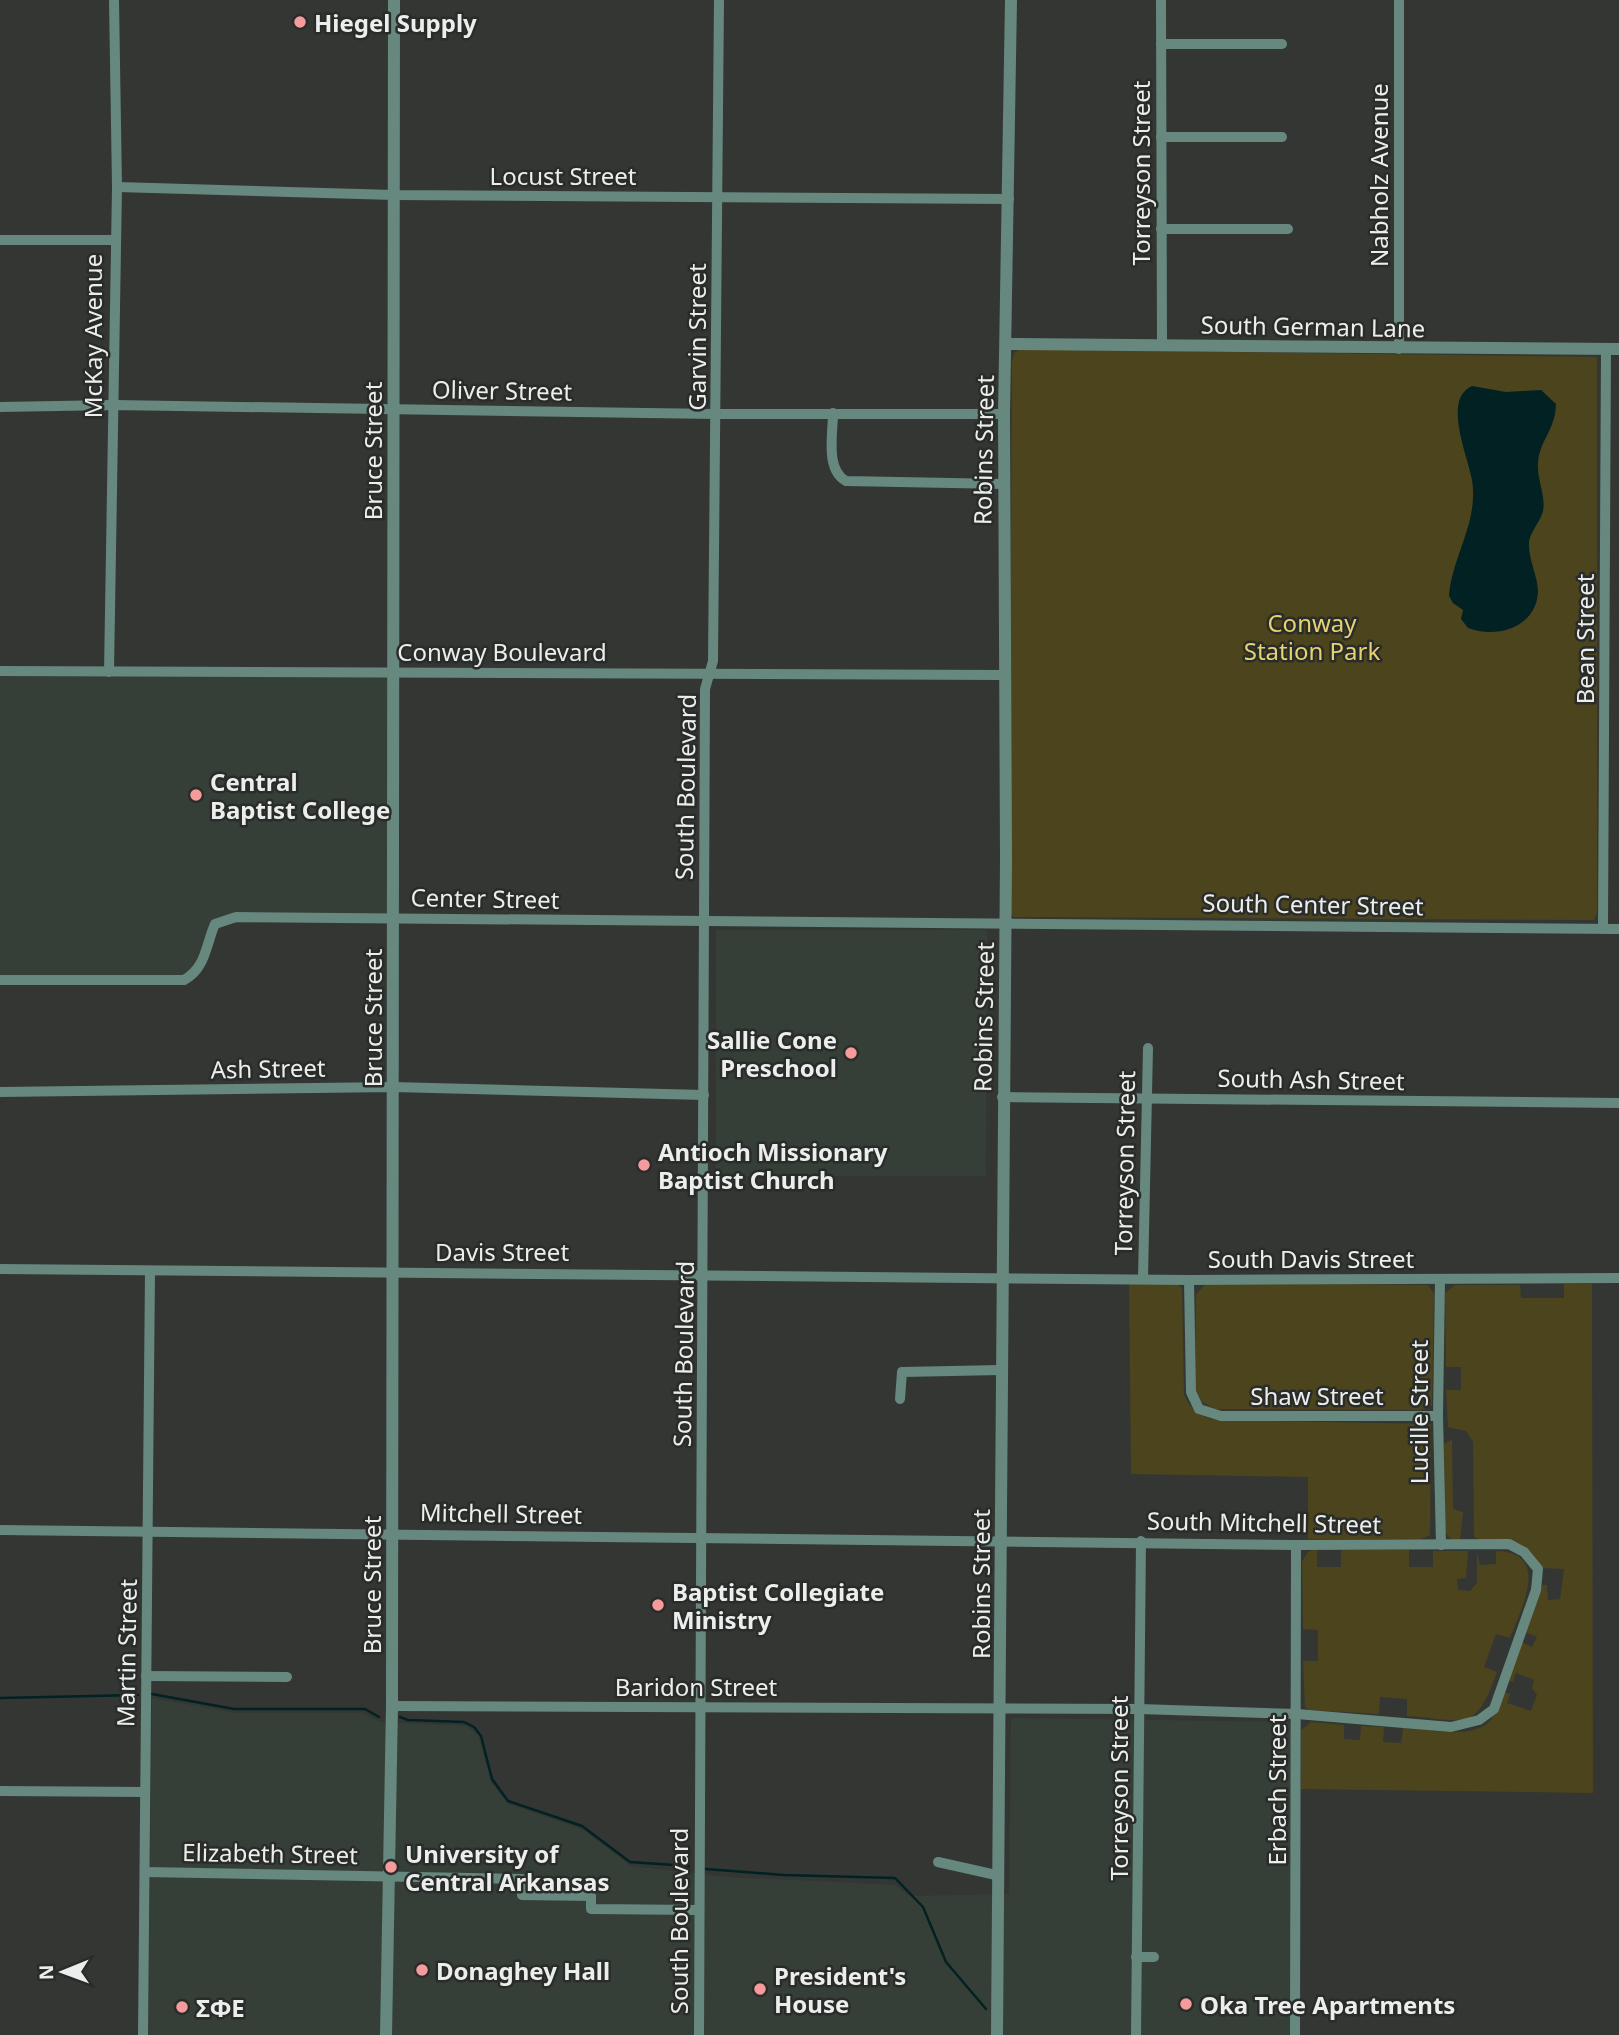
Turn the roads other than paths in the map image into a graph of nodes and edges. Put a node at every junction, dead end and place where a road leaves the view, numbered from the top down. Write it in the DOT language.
graph roads {
  1 [pos="114,0"];
  2 [pos="394,0"];
  3 [pos="719,0"];
  4 [pos="1011,0"];
  5 [pos="1161,0"];
  6 [pos="1399,0"];
  7 [pos="1161,44"];
  8 [pos="1282,44"];
  9 [pos="1161,137"];
  10 [pos="1282,138"];
  11 [pos="117,187"];
  12 [pos="394,195"];
  13 [pos="718,197"];
  14 [pos="1009,199"];
  15 [pos="1161,229"];
  16 [pos="1288,229"];
  17 [pos="0,240"];
  18 [pos="114,240"];
  19 [pos="1006,344"];
  20 [pos="1162,345"];
  21 [pos="1399,349"];
  22 [pos="1613,349"];
  23 [pos="113,405"];
  24 [pos="0,407"];
  25 [pos="393,410"];
  26 [pos="833,413"];
  27 [pos="716,414"];
  28 [pos="1004,414"];
  29 [pos="1004,484"];
  30 [pos="0,671"];
  31 [pos="393,671"];
  32 [pos="109,672"];
  33 [pos="710,673"];
  34 [pos="1003,675"];
  35 [pos="393,918"];
  36 [pos="705,922"];
  37 [pos="1006,922"];
  38 [pos="1603,929"];
  39 [pos="1619,929"];
  40 [pos="0,980"];
  41 [pos="1148,1048"];
  42 [pos="393,1087"];
  43 [pos="0,1092"];
  44 [pos="704,1095"];
  45 [pos="1002,1097"];
  46 [pos="1147,1097"];
  47 [pos="1619,1103"];
  48 [pos="0,1269"];
  49 [pos="150,1271"];
  50 [pos="392,1271"];
  51 [pos="705,1273"];
  52 [pos="1003,1276"];
  53 [pos="1143,1278"];
  54 [pos="1619,1278"];
  55 [pos="1189,1279"];
  56 [pos="1440,1279"];
  57 [pos="1001,1370"];
  58 [pos="900,1399"];
  59 [pos="1438,1416"];
  60 [pos="0,1530"];
  61 [pos="149,1531"];
  62 [pos="392,1532"];
  63 [pos="702,1536"];
  64 [pos="1141,1541"];
  65 [pos="1001,1542"];
  66 [pos="1296,1545"];
  67 [pos="1441,1545"];
  68 [pos="146,1676"];
  69 [pos="287,1678"];
  70 [pos="392,1706"];
  71 [pos="700,1706"];
  72 [pos="1000,1708"];
  73 [pos="1139,1709"];
  74 [pos="1297,1714"];
  75 [pos="1451,1727"];
  76 [pos="0,1791"];
  77 [pos="145,1791"];
  78 [pos="938,1863"];
  79 [pos="145,1872"];
  80 [pos="996,1875"];
  81 [pos="388,1877"];
  82 [pos="699,1910"];
  83 [pos="1136,1957"];
  84 [pos="1154,1957"];
  85 [pos="143,2035"];
  86 [pos="386,2035"];
  87 [pos="699,2035"];
  88 [pos="998,2035"];
  89 [pos="1136,2035"];
  90 [pos="1295,2035"];
  1 -- 11 [label="street, McKay Avenue"];
  2 -- 12 [label="street, Bruce Street"];
  3 -- 13 [label="street, Garvin Street"];
  4 -- 14 [label="street, Robins Street"];
  5 -- 7 [label="street, Torreyson Street"];
  6 -- 21 [label="street, Nabholz Avenue"];
  7 -- 8 [label="street"];
  7 -- 9 [label="street, Torreyson Street"];
  9 -- 10 [label="street"];
  9 -- 15 [label="street, Torreyson Street"];
  11 -- 12 [label="street, Locust Street"];
  11 -- 18 [label="street, McKay Avenue"];
  12 -- 13 [label="street, Locust Street"];
  12 -- 25 [label="street, Bruce Street"];
  13 -- 14 [label="street, Locust Street"];
  13 -- 27 [label="street, Garvin Street"];
  14 -- 19 [label="street, Robins Street"];
  15 -- 16 [label="street"];
  15 -- 20 [label="street, Torreyson Street"];
  17 -- 18 [label="street"];
  18 -- 23 [label="street, McKay Avenue"];
  19 -- 20 [label="street, South German Lane"];
  19 -- 28 [label="street, Robins Street"];
  20 -- 21 [label="street, South German Lane"];
  21 -- 22 [label="street, South German Lane"];
  22 -- 38 [label="street, Bean Street"];
  23 -- 24 [label="street, Oliver Street"];
  23 -- 25 [label="street, Oliver Street"];
  23 -- 32 [label="street, McKay Avenue"];
  25 -- 27 [label="street, Oliver Street"];
  25 -- 31 [label="street, Bruce Street"];
  26 -- 27 [label="street, Oliver Street"];
  26 -- 28 [label="street, Oliver Street"];
  26 -- 29 [label="street"];
  27 -- 33 [label="street, Garvin Street"];
  28 -- 29 [label="street, Robins Street"];
  29 -- 34 [label="street, Robins Street"];
  30 -- 32 [label="street, Conway Boulevard"];
  31 -- 32 [label="street, Conway Boulevard"];
  31 -- 33 [label="street, Conway Boulevard"];
  31 -- 35 [label="street, Bruce Street"];
  33 -- 34 [label="street, Conway Boulevard"];
  33 -- 36 [label="street, South Boulevard"];
  34 -- 37 [label="street, Robins Street"];
  35 -- 36 [label="street, Center Street"];
  35 -- 40 [label="street, Center Street"];
  35 -- 42 [label="street, Bruce Street"];
  36 -- 37 [label="street, Center Street"];
  36 -- 44 [label="street, South Boulevard"];
  37 -- 38 [label="street, South Center Street"];
  37 -- 45 [label="street, Robins Street"];
  38 -- 39 [label="street, South Center Street"];
  41 -- 46 [label="street, Torreyson Street"];
  42 -- 43 [label="street, Ash Street"];
  42 -- 44 [label="street, Ash Street"];
  42 -- 50 [label="street, Bruce Street"];
  44 -- 51 [label="street, South Boulevard"];
  45 -- 46 [label="street, South Ash Street"];
  45 -- 52 [label="street, Robins Street"];
  46 -- 47 [label="street, South Ash Street"];
  46 -- 53 [label="street, Torreyson Street"];
  48 -- 49 [label="street, Davis Street"];
  49 -- 50 [label="street, Davis Street"];
  49 -- 61 [label="street, Martin Street"];
  50 -- 51 [label="street, Davis Street"];
  50 -- 62 [label="street, Bruce Street"];
  51 -- 52 [label="street, Davis Street"];
  51 -- 63 [label="street, South Boulevard"];
  52 -- 53 [label="street, South Davis Street"];
  52 -- 57 [label="street, Robins Street"];
  53 -- 55 [label="street, South Davis Street"];
  54 -- 56 [label="street, South Davis Street"];
  55 -- 56 [label="street, South Davis Street"];
  55 -- 59 [label="street, Shaw Street"];
  56 -- 59 [label="street, Lucille Street"];
  57 -- 58 [label="street"];
  57 -- 65 [label="street, Robins Street"];
  59 -- 67 [label="street, Lucille Street"];
  60 -- 61 [label="street, Mitchell Street"];
  61 -- 62 [label="street, Mitchell Street"];
  61 -- 68 [label="street, Martin Street"];
  62 -- 63 [label="street, Mitchell Street"];
  62 -- 70 [label="street, Bruce Street"];
  63 -- 65 [label="street, Mitchell Street"];
  63 -- 71 [label="street, South Boulevard"];
  64 -- 65 [label="street, South Mitchell Street"];
  64 -- 66 [label="street, South Mitchell Street"];
  64 -- 73 [label="street, Torreyson Street"];
  65 -- 72 [label="street, Robins Street"];
  66 -- 67 [label="street, South Mitchell Street"];
  66 -- 74 [label="street, Erbach Street"];
  67 -- 75 [label="street, South Mitchell Street"];
  68 -- 69 [label="street"];
  68 -- 77 [label="street, Martin Street"];
  70 -- 71 [label="street, Baridon Street"];
  70 -- 81 [label="street, Bruce Street"];
  71 -- 72 [label="street, Baridon Street"];
  71 -- 82 [label="street, South Boulevard"];
  72 -- 73 [label="street, Baridon Street"];
  72 -- 80 [label="street, Robins Street"];
  73 -- 74 [label="street, Baridon Street"];
  73 -- 83 [label="street, Torreyson Street"];
  74 -- 75 [label="street, Baridon Street"];
  74 -- 90 [label="street, Erbach Street"];
  76 -- 77 [label="street"];
  77 -- 79 [label="street, Martin Street"];
  78 -- 80 [label="street"];
  79 -- 81 [label="street, Elizabeth Street"];
  79 -- 85 [label="street, Martin Street"];
  80 -- 88 [label="street, Robins Street"];
  81 -- 82 [label="street, Elizabeth Street"];
  81 -- 86 [label="street, Bruce Street"];
  82 -- 87 [label="street, South Boulevard"];
  83 -- 84 [label="street"];
  83 -- 89 [label="street, Torreyson Street"];
}
